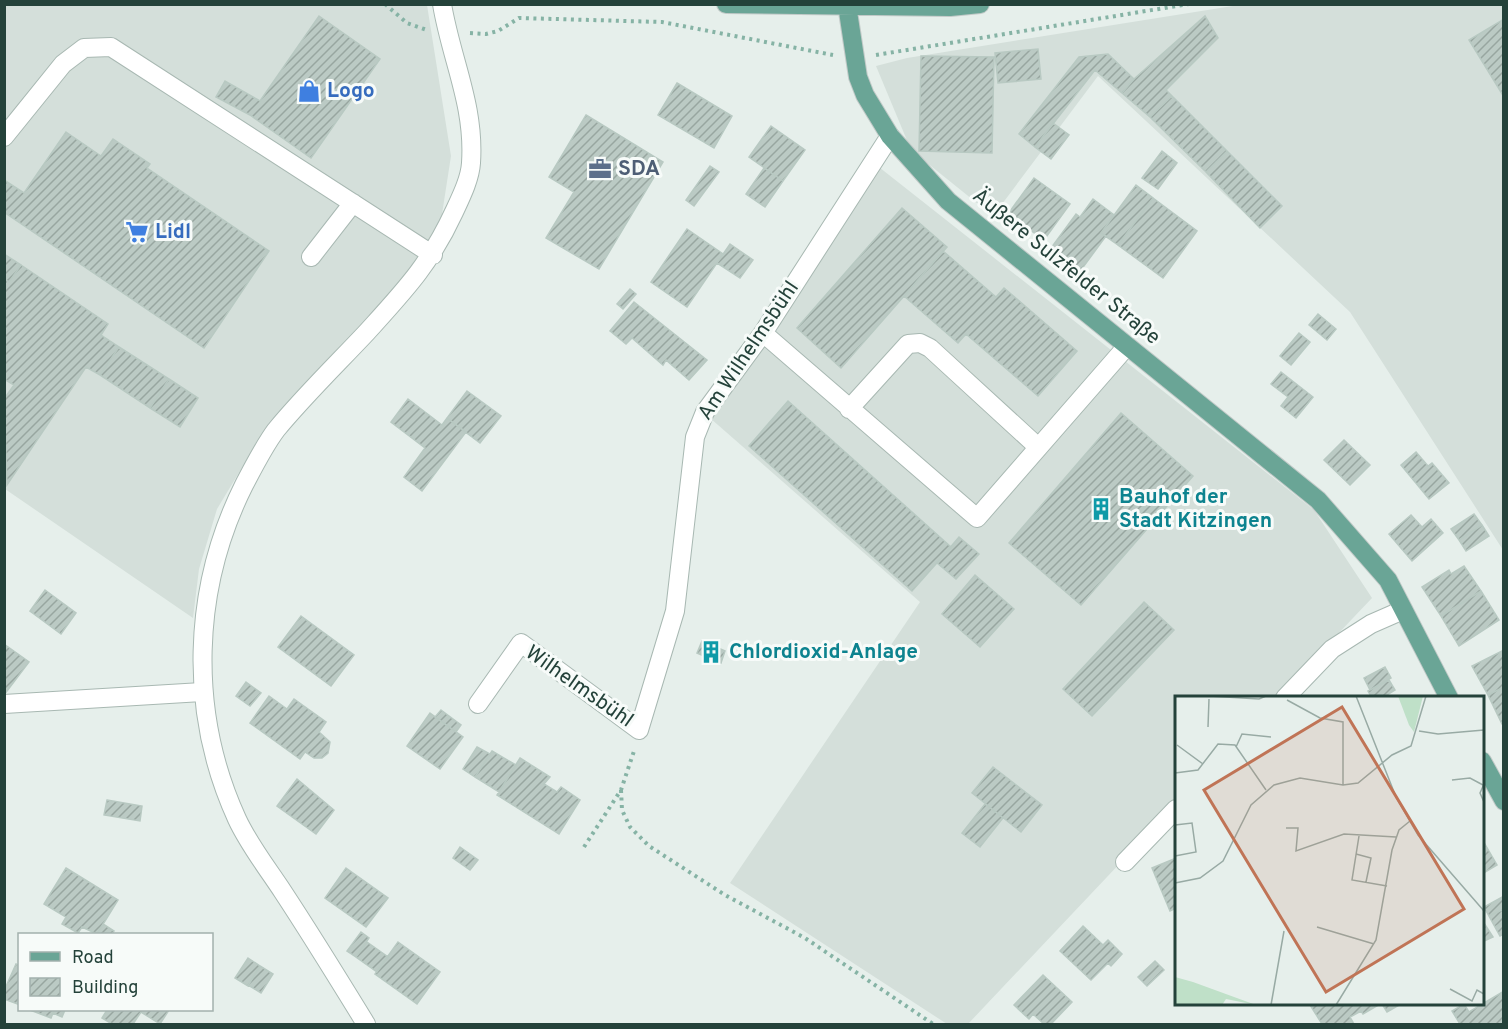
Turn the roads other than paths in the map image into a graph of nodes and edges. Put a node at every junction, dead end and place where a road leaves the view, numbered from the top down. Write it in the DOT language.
graph roads {
  1 [pos="442,4"];
  2 [pos="726,4"];
  3 [pos="980,4"];
  4 [pos="847,5"];
  5 [pos="890,136"];
  6 [pos="4,137"];
  7 [pos="353,203"];
  8 [pos="433,255"];
  9 [pos="311,257"];
  10 [pos="762,333"];
  11 [pos="1127,346"];
  12 [pos="849,410"];
  13 [pos="1038,447"];
  14 [pos="1403,610"];
  15 [pos="202,692"];
  16 [pos="1287,696"];
  17 [pos="1448,696"];
  18 [pos="4,704"];
  19 [pos="478,704"];
  20 [pos="639,730"];
  21 [pos="1484,765"];
  22 [pos="1503,801"];
  23 [pos="1175,809"];
  24 [pos="1125,862"];
  25 [pos="366,1024"];
  1 -- 8 [label="street"];
  2 -- 4 [label="main road"];
  3 -- 4 [label="main road"];
  4 -- 5 [label="main road, Äußere Sulzfelder Straße"];
  5 -- 10 [label="street, Am Wilhelmsbühl"];
  5 -- 11 [label="main road, Äußere Sulzfelder Straße"];
  6 -- 7 [label="street"];
  7 -- 8 [label="street"];
  7 -- 9 [label="street"];
  8 -- 15 [label="street"];
  10 -- 12 [label="street"];
  10 -- 20 [label="street, Am Wilhelmsbühl"];
  11 -- 13 [label="street"];
  11 -- 14 [label="main road, Äußere Sulzfelder Straße"];
  12 -- 13 [label="street"];
  12 -- 13 [label="street"];
  14 -- 16 [label="street"];
  14 -- 17 [label="main road, Äußere Sulzfelder Straße"];
  15 -- 18 [label="street"];
  15 -- 25 [label="street"];
  19 -- 20 [label="street, Wilhelmsbühl"];
  21 -- 22 [label="main road"];
  23 -- 24 [label="street"];
}
